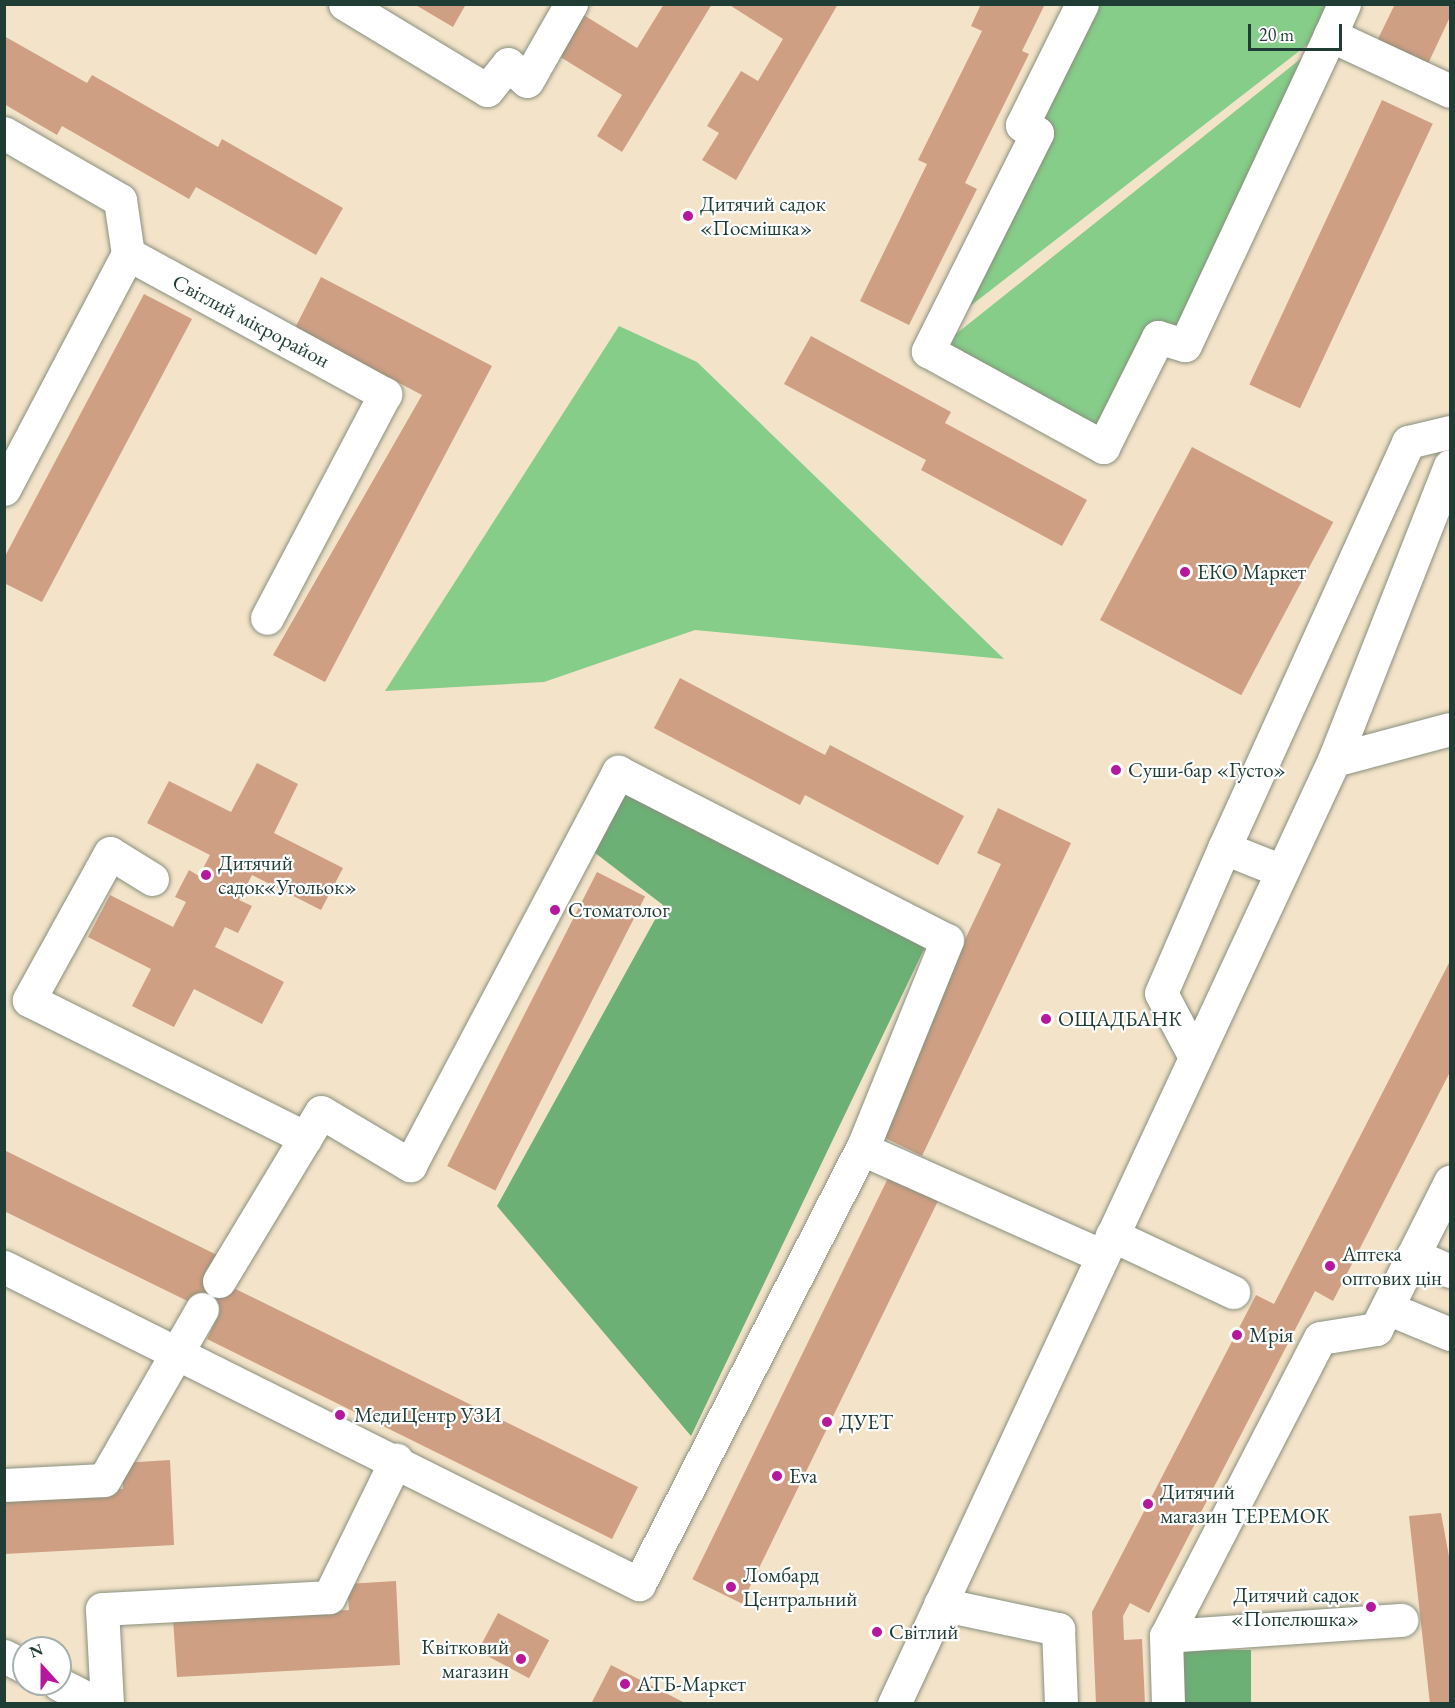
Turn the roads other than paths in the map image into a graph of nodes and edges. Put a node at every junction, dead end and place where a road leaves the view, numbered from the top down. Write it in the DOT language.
graph roads {
  1 [pos="345,4"];
  2 [pos="571,4"];
  3 [pos="1082,4"];
  4 [pos="1344,4"];
  5 [pos="1330,35"];
  6 [pos="1450,91"];
  7 [pos="4,133"];
  8 [pos="128,254"];
  9 [pos="1450,432"];
  10 [pos="1450,466"];
  11 [pos="4,489"];
  12 [pos="267,618"];
  13 [pos="1450,729"];
  14 [pos="1334,760"];
  15 [pos="1224,848"];
  16 [pos="1282,871"];
  17 [pos="152,879"];
  18 [pos="1195,1057"];
  19 [pos="306,1138"];
  20 [pos="862,1149"];
  21 [pos="1450,1182"];
  22 [pos="1107,1245"];
  23 [pos="1413,1256"];
  24 [pos="4,1267"];
  25 [pos="1450,1271"];
  26 [pos="219,1281"];
  27 [pos="1233,1292"];
  28 [pos="1387,1308"];
  29 [pos="202,1309"];
  30 [pos="1450,1334"];
  31 [pos="175,1354"];
  32 [pos="396,1460"];
  33 [pos="4,1485"];
  34 [pos="940,1604"];
  35 [pos="1401,1620"];
  36 [pos="1166,1636"];
  37 [pos="72,1691"];
  38 [pos="98,1704"];
  39 [pos="107,1704"];
  40 [pos="894,1704"];
  41 [pos="1061,1704"];
  42 [pos="1168,1704"];
  1 -- 2 [label="street"];
  3 -- 5 [label="street"];
  4 -- 5 [label="street"];
  5 -- 6 [label="street"];
  7 -- 8 [label="street"];
  8 -- 11 [label="street"];
  8 -- 12 [label="street, Світлий мікрорайон"];
  9 -- 15 [label="street"];
  10 -- 14 [label="street"];
  13 -- 14 [label="street"];
  14 -- 16 [label="street"];
  15 -- 16 [label="street"];
  15 -- 18 [label="street"];
  16 -- 18 [label="street"];
  17 -- 19 [label="street"];
  18 -- 22 [label="street"];
  19 -- 20 [label="street"];
  19 -- 26 [label="street"];
  20 -- 22 [label="street"];
  20 -- 32 [label="street"];
  21 -- 23 [label="street"];
  22 -- 27 [label="street"];
  22 -- 34 [label="street"];
  23 -- 25 [label="street"];
  23 -- 28 [label="street"];
  24 -- 31 [label="street"];
  28 -- 30 [label="street"];
  28 -- 36 [label="street"];
  29 -- 31 [label="street"];
  31 -- 32 [label="street"];
  31 -- 33 [label="street"];
  32 -- 39 [label="street"];
  34 -- 40 [label="street"];
  34 -- 41 [label="street"];
  35 -- 36 [label="street"];
  36 -- 42 [label="street"];
  37 -- 38 [label="street"];
}
